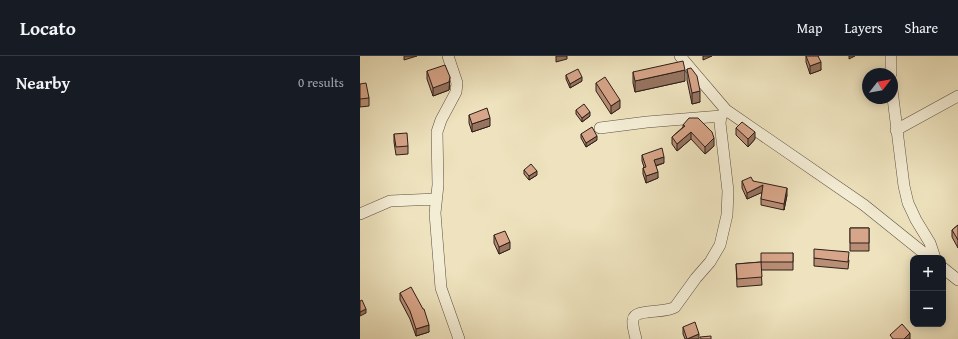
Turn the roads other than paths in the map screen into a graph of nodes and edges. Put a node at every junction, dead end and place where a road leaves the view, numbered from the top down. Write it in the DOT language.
graph roads {
  1 [pos="448,56"];
  2 [pos="680,56"];
  3 [pos="891,56"];
  4 [pos="891,68"];
  5 [pos="958,96"];
  6 [pos="893,104"];
  7 [pos="724,113"];
  8 [pos="600,128"];
  9 [pos="896,130"];
  10 [pos="436,199"];
  11 [pos="360,214"];
  12 [pos="926,255"];
  13 [pos="934,255"];
  14 [pos="946,270"];
  15 [pos="958,280"];
  16 [pos="459,339"];
  17 [pos="636,339"];
  1 -- 10 [label="street"];
  2 -- 7 [label="street"];
  3 -- 4 [label="street"];
  5 -- 9 [label="street"];
  6 -- 9 [label="street"];
  7 -- 8 [label="street"];
  7 -- 12 [label="street"];
  7 -- 17 [label="street"];
  9 -- 13 [label="street"];
  10 -- 11 [label="street"];
  10 -- 16 [label="street"];
  14 -- 15 [label="street"];
}
